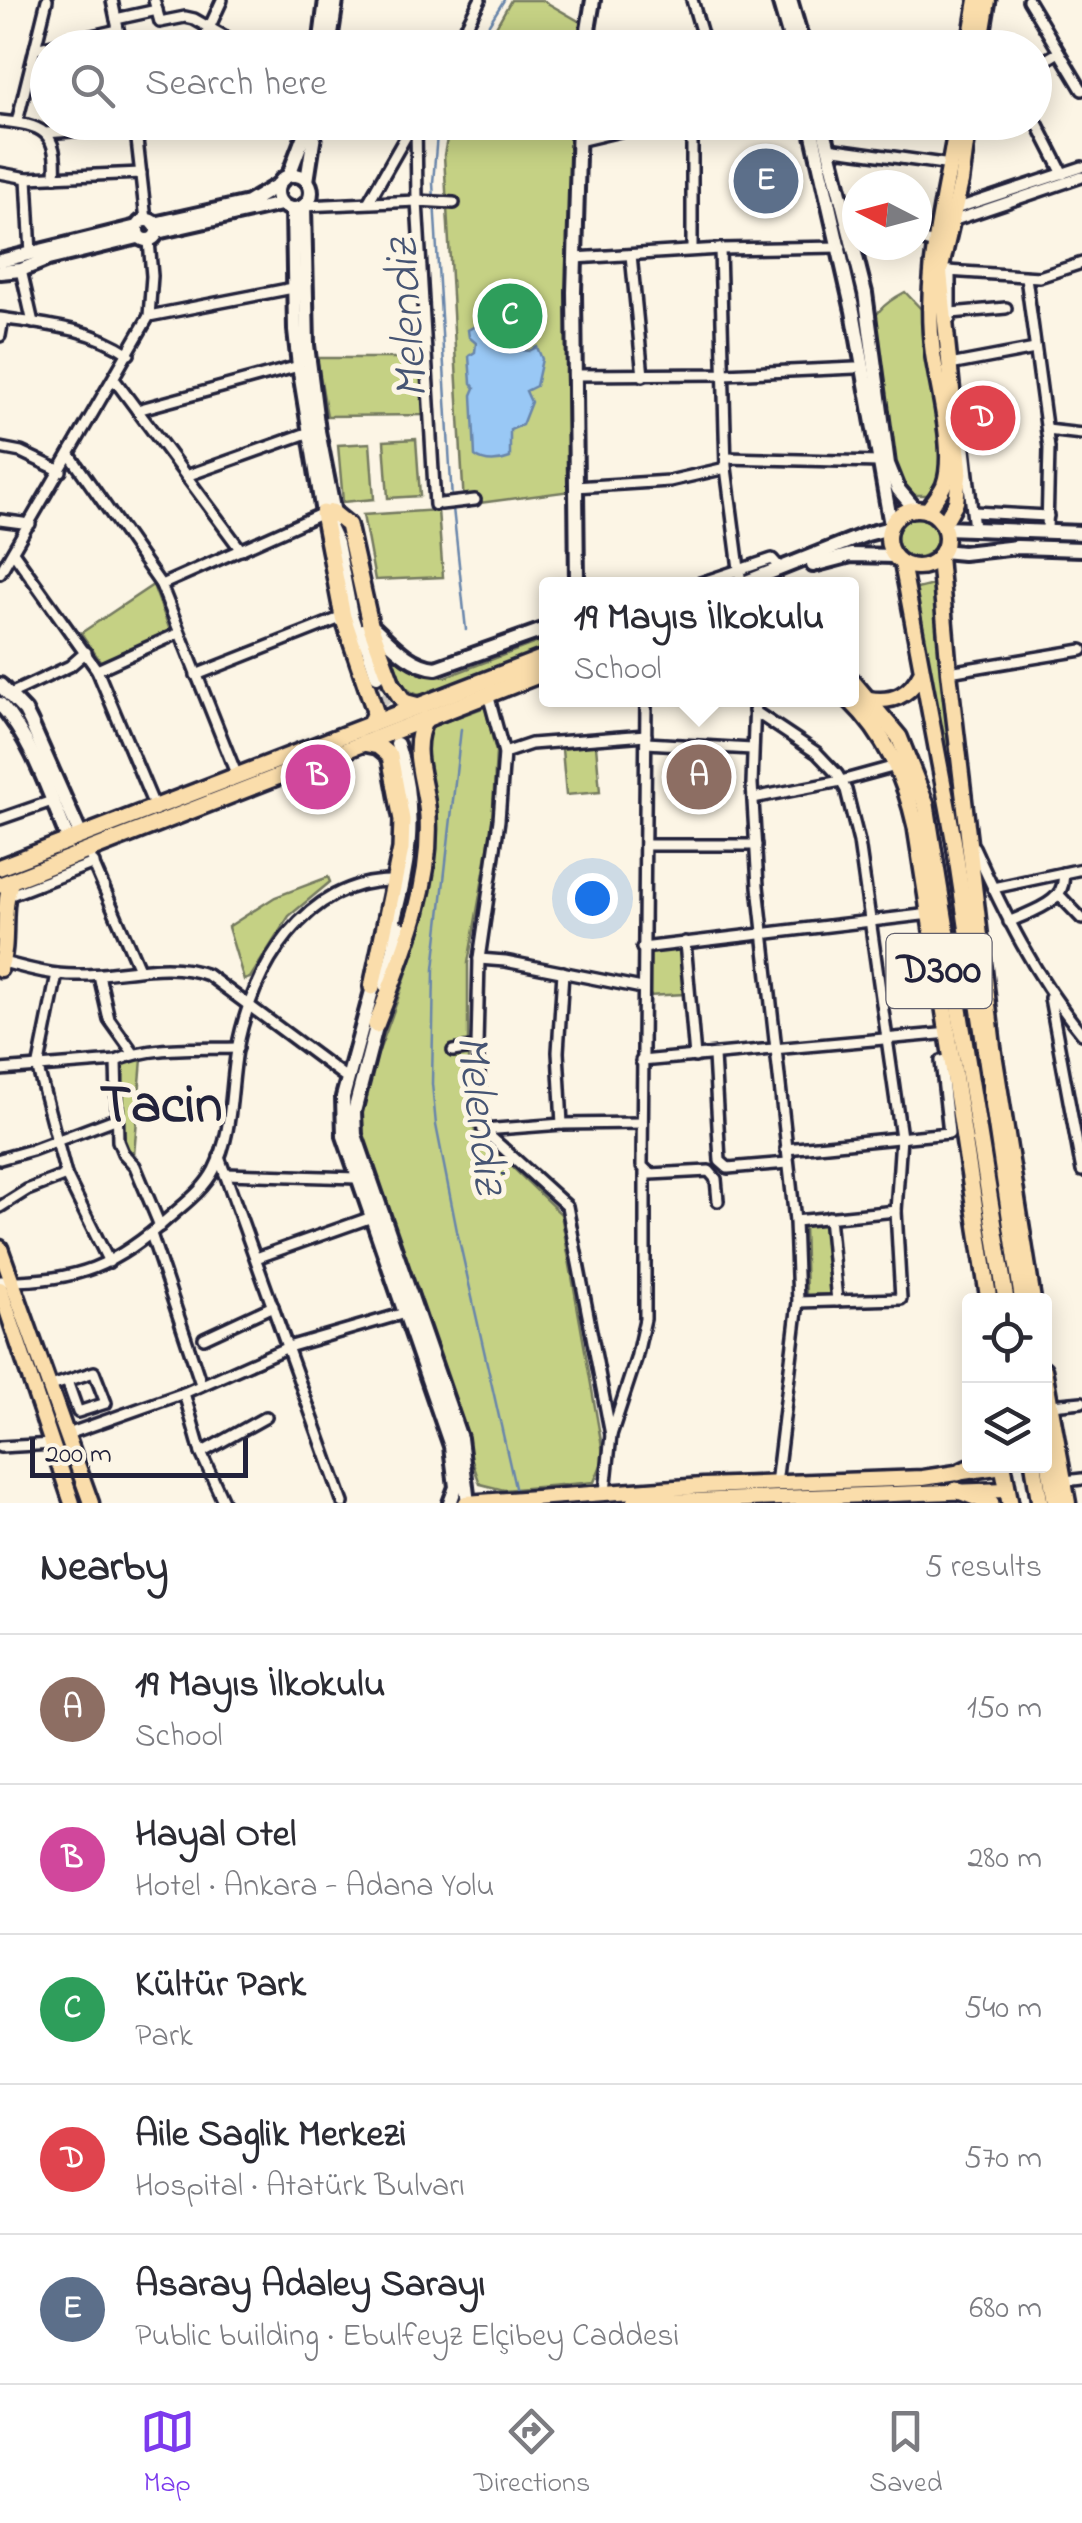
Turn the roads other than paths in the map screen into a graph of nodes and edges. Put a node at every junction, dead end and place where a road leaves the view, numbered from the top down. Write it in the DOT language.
graph roads {
  1 [pos="47,0"];
  2 [pos="112,0"];
  3 [pos="222,0"];
  4 [pos="326,0"];
  5 [pos="336,0"];
  6 [pos="480,0"];
  7 [pos="593,0"];
  8 [pos="692,0"];
  9 [pos="779,0"];
  10 [pos="790,0"];
  11 [pos="976,0"];
  12 [pos="988,0"];
  13 [pos="1028,0"];
  14 [pos="155,5"];
  15 [pos="117,24"];
  16 [pos="208,27"];
  17 [pos="40,30"];
  18 [pos="97,30"];
  19 [pos="118,30"];
  20 [pos="207,30"];
  21 [pos="213,30"];
  22 [pos="322,30"];
  23 [pos="331,30"];
  24 [pos="464,30"];
  25 [pos="588,30"];
  26 [pos="701,30"];
  27 [pos="788,30"];
  28 [pos="799,30"];
  29 [pos="972,30"];
  30 [pos="983,30"];
  31 [pos="1046,30"];
  32 [pos="1052,40"];
  33 [pos="1059,52"];
  34 [pos="1052,56"];
  35 [pos="30,69"];
  36 [pos="1078,75"];
  37 [pos="1082,90"];
  38 [pos="0,121"];
  39 [pos="17,122"];
  40 [pos="30,125"];
  41 [pos="51,140"];
  42 [pos="137,140"];
  43 [pos="302,140"];
  44 [pos="313,140"];
  45 [pos="405,140"];
  46 [pos="415,140"];
  47 [pos="582,140"];
  48 [pos="692,140"];
  49 [pos="814,140"];
  50 [pos="826,140"];
  51 [pos="954,140"];
  52 [pos="967,140"];
  53 [pos="1046,140"];
  54 [pos="578,141"];
  55 [pos="828,148"];
  56 [pos="950,166"];
  57 [pos="1082,167"];
  58 [pos="0,173"];
  59 [pos="141,174"];
  60 [pos="1063,174"];
  61 [pos="289,175"];
  62 [pos="56,177"];
  63 [pos="27,178"];
  64 [pos="1082,178"];
  65 [pos="307,180"];
  66 [pos="278,186"];
  67 [pos="842,193"];
  68 [pos="370,201"];
  69 [pos="417,201"];
  70 [pos="454,203"];
  71 [pos="292,206"];
  72 [pos="946,216"];
  73 [pos="147,230"];
  74 [pos="934,244"];
  75 [pos="839,247"];
  76 [pos="842,247"];
  77 [pos="720,249"];
  78 [pos="692,250"];
  79 [pos="31,254"];
  80 [pos="632,255"];
  81 [pos="574,258"];
  82 [pos="858,260"];
  83 [pos="0,261"];
  84 [pos="1082,263"];
  85 [pos="21,270"];
  86 [pos="0,272"];
  87 [pos="940,272"];
  88 [pos="1026,277"];
  89 [pos="294,288"];
  90 [pos="1006,308"];
  91 [pos="951,313"];
  92 [pos="150,316"];
  93 [pos="2,319"];
  94 [pos="33,322"];
  95 [pos="0,336"];
  96 [pos="1035,349"];
  97 [pos="129,354"];
  98 [pos="954,364"];
  99 [pos="299,366"];
  100 [pos="855,368"];
  101 [pos="724,374"];
  102 [pos="574,376"];
  103 [pos="643,376"];
  104 [pos="114,380"];
  105 [pos="137,410"];
  106 [pos="1047,430"];
  107 [pos="310,432"];
  108 [pos="1082,434"];
  109 [pos="0,448"];
  110 [pos="70,455"];
  111 [pos="879,462"];
  112 [pos="726,463"];
  113 [pos="61,470"];
  114 [pos="186,476"];
  115 [pos="575,487"];
  116 [pos="475,500"];
  117 [pos="921,510"];
  118 [pos="974,512"];
  119 [pos="328,513"];
  120 [pos="1048,516"];
  121 [pos="0,520"];
  122 [pos="30,524"];
  123 [pos="943,526"];
  124 [pos="890,527"];
  125 [pos="974,529"];
  126 [pos="1046,532"];
  127 [pos="1082,533"];
  128 [pos="1082,549"];
  129 [pos="241,550"];
  130 [pos="13,552"];
  131 [pos="941,554"];
  132 [pos="898,560"];
  133 [pos="739,569"];
  134 [pos="780,569"];
  135 [pos="0,573"];
  136 [pos="577,577"];
  137 [pos="717,577"];
  138 [pos="740,577"];
  139 [pos="759,577"];
  140 [pos="782,577"];
  141 [pos="161,585"];
  142 [pos="343,617"];
  143 [pos="370,624"];
  144 [pos="539,632"];
  145 [pos="179,633"];
  146 [pos="1082,650"];
  147 [pos="86,652"];
  148 [pos="539,661"];
  149 [pos="97,670"];
  150 [pos="950,672"];
  151 [pos="921,673"];
  152 [pos="196,675"];
  153 [pos="539,675"];
  154 [pos="377,682"];
  155 [pos="5,689"];
  156 [pos="859,689"];
  157 [pos="488,694"];
  158 [pos="869,699"];
  159 [pos="646,707"];
  160 [pos="755,707"];
  161 [pos="758,707"];
  162 [pos="856,707"];
  163 [pos="2,710"];
  164 [pos="423,712"];
  165 [pos="370,725"];
  166 [pos="646,739"];
  167 [pos="363,743"];
  168 [pos="752,749"];
  169 [pos="504,753"];
  170 [pos="896,766"];
  171 [pos="236,776"];
  172 [pos="841,781"];
  173 [pos="753,798"];
  174 [pos="52,801"];
  175 [pos="155,808"];
  176 [pos="0,819"];
  177 [pos="969,835"];
  178 [pos="645,845"];
  179 [pos="756,845"];
  180 [pos="83,848"];
  181 [pos="0,867"];
  182 [pos="1082,869"];
  183 [pos="1063,873"];
  184 [pos="396,880"];
  185 [pos="993,888"];
  186 [pos="4,895"];
  187 [pos="1060,896"];
  188 [pos="930,914"];
  189 [pos="1082,919"];
  190 [pos="873,921"];
  191 [pos="1009,922"];
  192 [pos="763,932"];
  193 [pos="685,942"];
  194 [pos="642,948"];
  195 [pos="479,959"];
  196 [pos="1,966"];
  197 [pos="139,969"];
  198 [pos="563,972"];
  199 [pos="57,974"];
  200 [pos="99,974"];
  201 [pos="372,988"];
  202 [pos="642,988"];
  203 [pos="1050,995"];
  204 [pos="251,1007"];
  205 [pos="376,1025"];
  206 [pos="943,1034"];
  207 [pos="1082,1034"];
  208 [pos="889,1038"];
  209 [pos="476,1047"];
  210 [pos="238,1048"];
  211 [pos="776,1050"];
  212 [pos="453,1051"];
  213 [pos="134,1054"];
  214 [pos="714,1056"];
  215 [pos="695,1058"];
  216 [pos="947,1060"];
  217 [pos="116,1061"];
  218 [pos="641,1062"];
  219 [pos="38,1069"];
  220 [pos="0,1070"];
  221 [pos="348,1079"];
  222 [pos="115,1118"];
  223 [pos="562,1124"];
  224 [pos="642,1124"];
  225 [pos="483,1130"];
  226 [pos="1079,1136"];
  227 [pos="901,1137"];
  228 [pos="56,1141"];
  229 [pos="786,1149"];
  230 [pos="219,1156"];
  231 [pos="0,1159"];
  232 [pos="788,1163"];
  233 [pos="645,1172"];
  234 [pos="1082,1172"];
  235 [pos="225,1174"];
  236 [pos="66,1175"];
  237 [pos="357,1178"];
  238 [pos="718,1201"];
  239 [pos="0,1206"];
  240 [pos="896,1211"];
  241 [pos="372,1216"];
  242 [pos="829,1218"];
  243 [pos="795,1221"];
  244 [pos="160,1226"];
  245 [pos="151,1234"];
  246 [pos="0,1248"];
  247 [pos="256,1258"];
  248 [pos="110,1262"];
  249 [pos="4,1284"];
  250 [pos="988,1293"];
  251 [pos="1005,1293"];
  252 [pos="1021,1293"];
  253 [pos="1031,1293"];
  254 [pos="837,1301"];
  255 [pos="798,1302"];
  256 [pos="273,1306"];
  257 [pos="405,1313"];
  258 [pos="204,1338"];
  259 [pos="288,1347"];
  260 [pos="67,1381"];
  261 [pos="201,1384"];
  262 [pos="48,1387"];
  263 [pos="184,1394"];
  264 [pos="1082,1402"];
  265 [pos="1052,1406"];
  266 [pos="266,1417"];
  267 [pos="611,1436"];
  268 [pos="58,1440"];
  269 [pos="0,1447"];
  270 [pos="202,1453"];
  271 [pos="1041,1473"];
  272 [pos="1050,1473"];
  273 [pos="1052,1473"];
  274 [pos="962,1476"];
  275 [pos="1082,1479"];
  276 [pos="1052,1483"];
  277 [pos="776,1484"];
  278 [pos="924,1491"];
  279 [pos="605,1492"];
  280 [pos="1009,1497"];
  281 [pos="72,1503"];
  282 [pos="90,1503"];
  283 [pos="224,1503"];
  284 [pos="343,1503"];
  285 [pos="450,1503"];
  286 [pos="468,1503"];
  287 [pos="634,1503"];
  288 [pos="991,1503"];
  289 [pos="1040,1503"];
  290 [pos="1056,1503"];
  291 [pos="1068,1503"];
  1 -- 17 [label="street"];
  2 -- 15 [label="street"];
  3 -- 16 [label="street"];
  4 -- 22 [label="main road"];
  5 -- 23 [label="main road"];
  6 -- 24 [label="street"];
  7 -- 25 [label="main road"];
  8 -- 26 [label="street"];
  9 -- 27 [label="main road"];
  10 -- 28 [label="main road"];
  11 -- 29 [label="main road"];
  12 -- 30 [label="main road"];
  13 -- 31 [label="street"];
  14 -- 15 [label="street"];
  14 -- 16 [label="street"];
  15 -- 18 [label="street"];
  15 -- 19 [label="street"];
  16 -- 20 [label="street"];
  16 -- 21 [label="street"];
  32 -- 33 [label="street"];
  33 -- 34 [label="street"];
  33 -- 36 [label="street"];
  35 -- 39 [label="street"];
  36 -- 37 [label="street"];
  38 -- 39 [label="street"];
  39 -- 40 [label="street"];
  41 -- 62 [label="street"];
  42 -- 59 [label="street"];
  43 -- 61 [label="main road"];
  44 -- 65 [label="main road"];
  45 -- 68 [label="street"];
  46 -- 69 [label="street"];
  47 -- 54 [label="street"];
  48 -- 78 [label="street"];
  49 -- 75 [label="main road"];
  50 -- 55 [label="main road"];
  51 -- 56 [label="main road"];
  52 -- 72 [label="main road"];
  53 -- 60 [label="street"];
  54 -- 81 [label="main road"];
  55 -- 56 [label="street"];
  55 -- 67 [label="main road"];
  56 -- 72 [label="main road"];
  57 -- 60 [label="street"];
  58 -- 63 [label="street"];
  59 -- 62 [label="street"];
  59 -- 73 [label="street"];
  60 -- 72 [label="street"];
  61 -- 65 [label="main road"];
  61 -- 66 [label="main road"];
  62 -- 63 [label="street"];
  63 -- 79 [label="street"];
  64 -- 72 [label="street"];
  65 -- 71 [label="main road"];
  66 -- 71 [label="main road"];
  66 -- 73 [label="main road"];
  68 -- 69 [label="street"];
  68 -- 71 [label="street"];
  69 -- 70 [label="street"];
  69 -- 116 [label="street"];
  71 -- 73 [label="main road"];
  71 -- 89 [label="main road"];
  71 -- 119 [label="main road"];
  72 -- 74 [label="main road"];
  72 -- 87 [label="main road"];
  73 -- 79 [label="main road"];
  73 -- 85 [label="main road"];
  73 -- 92 [label="street"];
  74 -- 87 [label="main road"];
  75 -- 76 [label="street"];
  75 -- 77 [label="street"];
  75 -- 111 [label="main road"];
  77 -- 78 [label="street"];
  77 -- 101 [label="street"];
  78 -- 80 [label="street"];
  79 -- 83 [label="main road"];
  80 -- 81 [label="street"];
  80 -- 103 [label="street"];
  81 -- 102 [label="main road"];
  82 -- 117 [label="main road"];
  84 -- 88 [label="street"];
  85 -- 86 [label="main road"];
  85 -- 94 [label="street"];
  87 -- 88 [label="street"];
  87 -- 91 [label="street"];
  87 -- 117 [label="main road"];
  87 -- 123 [label="main road"];
  88 -- 96 [label="street"];
  89 -- 92 [label="street"];
  89 -- 99 [label="main road"];
  90 -- 91 [label="street"];
  91 -- 98 [label="street"];
  92 -- 97 [label="street"];
  93 -- 94 [label="street"];
  93 -- 95 [label="street"];
  94 -- 97 [label="street"];
  96 -- 98 [label="street"];
  96 -- 106 [label="street"];
  97 -- 104 [label="street"];
  98 -- 118 [label="street"];
  99 -- 105 [label="street"];
  99 -- 107 [label="main road"];
  100 -- 101 [label="street"];
  101 -- 103 [label="street"];
  101 -- 112 [label="street"];
  102 -- 103 [label="street"];
  102 -- 115 [label="main road"];
  104 -- 105 [label="street"];
  104 -- 110 [label="street"];
  105 -- 114 [label="street"];
  106 -- 108 [label="street"];
  106 -- 120 [label="street"];
  107 -- 114 [label="street"];
  107 -- 119 [label="main road"];
  109 -- 113 [label="street"];
  110 -- 113 [label="street"];
  110 -- 141 [label="street"];
  111 -- 112 [label="street"];
  111 -- 124 [label="main road"];
  112 -- 115 [label="street"];
  112 -- 133 [label="street"];
  113 -- 122 [label="street"];
  114 -- 129 [label="street"];
  115 -- 136 [label="main road"];
  117 -- 123 [label="main road"];
  117 -- 124 [label="main road"];
  118 -- 120 [label="street"];
  118 -- 125 [label="street"];
  119 -- 129 [label="street"];
  119 -- 142 [label="highway"];
  119 -- 143 [label="highway"];
  119 -- 154 [label="main road"];
  120 -- 126 [label="street"];
  121 -- 122 [label="street"];
  122 -- 130 [label="street"];
  123 -- 125 [label="main road"];
  123 -- 131 [label="main road"];
  124 -- 132 [label="main road"];
  124 -- 134 [label="main road"];
  125 -- 126 [label="main road"];
  126 -- 127 [label="main road"];
  128 -- 131 [label="main road"];
  129 -- 141 [label="street"];
  130 -- 135 [label="street"];
  130 -- 147 [label="street"];
  131 -- 132 [label="main road"];
  131 -- 150 [label="main road"];
  132 -- 140 [label="main road"];
  132 -- 151 [label="main road"];
  133 -- 134 [label="street"];
  133 -- 137 [label="street"];
  133 -- 138 [label="street"];
  134 -- 139 [label="main road"];
  141 -- 145 [label="street"];
  142 -- 152 [label="street"];
  142 -- 154 [label="highway"];
  143 -- 144 [label="main road"];
  143 -- 154 [label="highway"];
  145 -- 149 [label="street"];
  145 -- 152 [label="street"];
  146 -- 150 [label="street"];
  147 -- 149 [label="street"];
  147 -- 155 [label="street"];
  148 -- 164 [label="highway"];
  149 -- 175 [label="street"];
  150 -- 177 [label="main road"];
  151 -- 158 [label="main road"];
  151 -- 252 [label="main road"];
  152 -- 171 [label="street"];
  153 -- 157 [label="highway"];
  154 -- 164 [label="highway"];
  154 -- 165 [label="highway"];
  155 -- 180 [label="main road"];
  156 -- 158 [label="highway, D300"];
  157 -- 164 [label="highway"];
  157 -- 169 [label="street"];
  158 -- 251 [label="highway, D300"];
  159 -- 166 [label="street"];
  160 -- 168 [label="street"];
  161 -- 172 [label="street"];
  162 -- 170 [label="highway, D300"];
  163 -- 174 [label="main road"];
  164 -- 165 [label="highway"];
  164 -- 167 [label="highway"];
  164 -- 205 [label="highway"];
  165 -- 171 [label="highway"];
  166 -- 168 [label="street"];
  166 -- 169 [label="street"];
  166 -- 178 [label="street"];
  167 -- 180 [label="highway"];
  167 -- 184 [label="highway"];
  168 -- 173 [label="street"];
  169 -- 195 [label="street"];
  170 -- 172 [label="street"];
  170 -- 188 [label="highway, D300"];
  171 -- 175 [label="highway"];
  172 -- 173 [label="street"];
  172 -- 190 [label="street"];
  173 -- 179 [label="street"];
  174 -- 176 [label="street"];
  174 -- 180 [label="main road"];
  175 -- 180 [label="highway"];
  177 -- 185 [label="street"];
  177 -- 253 [label="main road"];
  178 -- 179 [label="street"];
  178 -- 194 [label="street"];
  179 -- 192 [label="street"];
  180 -- 181 [label="highway"];
  180 -- 186 [label="highway"];
  180 -- 197 [label="street"];
  182 -- 183 [label="street"];
  183 -- 185 [label="street"];
  183 -- 187 [label="street"];
  184 -- 201 [label="highway"];
  184 -- 204 [label="street"];
  185 -- 191 [label="street"];
  186 -- 196 [label="main road"];
  187 -- 189 [label="street"];
  187 -- 191 [label="street"];
  188 -- 190 [label="street"];
  188 -- 206 [label="highway, D300"];
  190 -- 192 [label="street"];
  190 -- 208 [label="street"];
  191 -- 203 [label="street"];
  192 -- 193 [label="street"];
  192 -- 211 [label="street"];
  193 -- 194 [label="street"];
  193 -- 215 [label="street"];
  194 -- 202 [label="street"];
  195 -- 198 [label="street"];
  195 -- 209 [label="street"];
  196 -- 199 [label="street"];
  197 -- 200 [label="street"];
  197 -- 204 [label="street"];
  198 -- 202 [label="street"];
  198 -- 223 [label="street"];
  199 -- 200 [label="street"];
  199 -- 219 [label="street"];
  200 -- 213 [label="street"];
  201 -- 205 [label="main road"];
  201 -- 221 [label="main road"];
  202 -- 218 [label="street"];
  203 -- 207 [label="street"];
  203 -- 226 [label="street"];
  204 -- 210 [label="street"];
  204 -- 221 [label="street"];
  205 -- 286 [label="main road"];
  206 -- 208 [label="street"];
  206 -- 216 [label="highway, D300"];
  208 -- 211 [label="street"];
  208 -- 227 [label="street"];
  209 -- 212 [label="street"];
  209 -- 225 [label="street"];
  210 -- 213 [label="street"];
  210 -- 230 [label="street"];
  211 -- 214 [label="street"];
  211 -- 229 [label="street"];
  213 -- 217 [label="street"];
  214 -- 215 [label="street"];
  214 -- 232 [label="street"];
  215 -- 218 [label="street"];
  216 -- 227 [label="street"];
  216 -- 250 [label="highway, D300"];
  217 -- 219 [label="street"];
  217 -- 222 [label="street"];
  218 -- 224 [label="street"];
  219 -- 220 [label="street"];
  219 -- 228 [label="street"];
  221 -- 237 [label="main road"];
  222 -- 228 [label="street"];
  222 -- 244 [label="street"];
  223 -- 224 [label="street"];
  223 -- 225 [label="street"];
  224 -- 233 [label="street"];
  225 -- 267 [label="street"];
  226 -- 234 [label="street"];
  227 -- 229 [label="street"];
  227 -- 240 [label="street"];
  228 -- 231 [label="street"];
  228 -- 236 [label="street"];
  229 -- 232 [label="street"];
  230 -- 235 [label="street"];
  230 -- 244 [label="street"];
  232 -- 243 [label="street"];
  233 -- 238 [label="street"];
  233 -- 267 [label="street"];
  235 -- 237 [label="street"];
  235 -- 247 [label="street"];
  236 -- 239 [label="street"];
  236 -- 248 [label="street"];
  237 -- 241 [label="main road"];
  240 -- 242 [label="street"];
  240 -- 254 [label="street"];
  241 -- 247 [label="street"];
  241 -- 257 [label="main road"];
  242 -- 243 [label="street"];
  242 -- 254 [label="street"];
  243 -- 255 [label="street"];
  244 -- 245 [label="street"];
  245 -- 248 [label="street"];
  245 -- 261 [label="street"];
  246 -- 249 [label="main road"];
  247 -- 256 [label="street"];
  248 -- 249 [label="street"];
  249 -- 262 [label="main road"];
  249 -- 268 [label="main road"];
  254 -- 255 [label="street"];
  255 -- 277 [label="street"];
  256 -- 258 [label="street"];
  256 -- 259 [label="street"];
  257 -- 259 [label="street"];
  257 -- 285 [label="main road"];
  259 -- 261 [label="street"];
  259 -- 284 [label="street"];
  260 -- 260 [label="street"];
  260 -- 262 [label="street"];
  261 -- 263 [label="street"];
  262 -- 268 [label="main road"];
  263 -- 268 [label="street"];
  263 -- 270 [label="street"];
  264 -- 265 [label="street"];
  266 -- 270 [label="street"];
  267 -- 279 [label="street"];
  268 -- 269 [label="street"];
  268 -- 281 [label="main road"];
  268 -- 282 [label="main road"];
  270 -- 283 [label="street"];
  271 -- 276 [label="highway"];
  272 -- 276 [label="main road"];
  273 -- 276 [label="main road"];
  274 -- 278 [label="main road"];
  274 -- 280 [label="main road"];
  274 -- 288 [label="highway"];
  275 -- 276 [label="street"];
  276 -- 280 [label="highway"];
  276 -- 289 [label="highway"];
  276 -- 290 [label="main road"];
  276 -- 291 [label="main road"];
  277 -- 278 [label="main road"];
  277 -- 279 [label="main road"];
  278 -- 287 [label="main road"];
  279 -- 286 [label="main road"];
}
